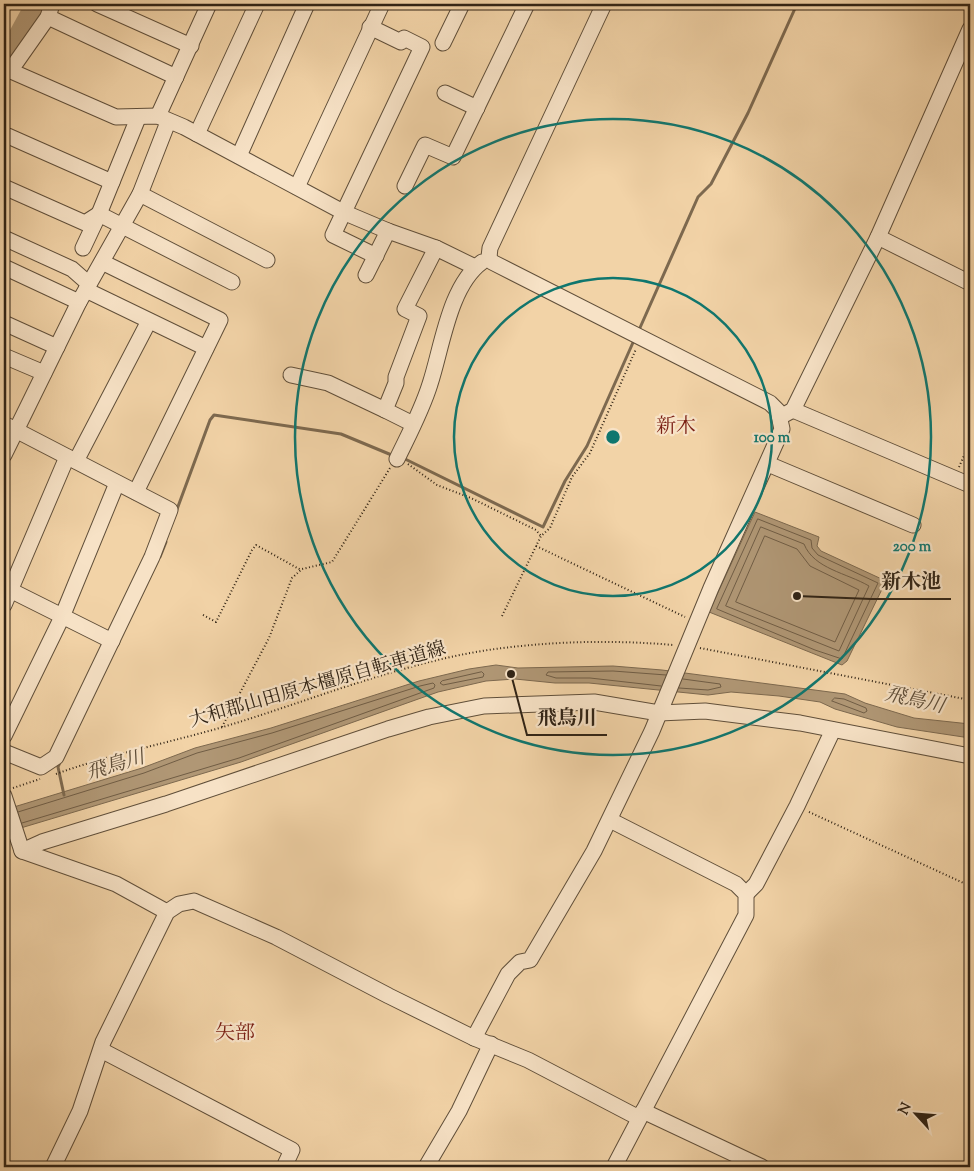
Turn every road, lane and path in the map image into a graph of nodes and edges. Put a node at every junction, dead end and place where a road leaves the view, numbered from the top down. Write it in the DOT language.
graph roads {
  1 [pos="97,4"];
  2 [pos="209,4"];
  3 [pos="257,4"];
  4 [pos="307,4"];
  5 [pos="382,4"];
  6 [pos="462,4"];
  7 [pos="528,4"];
  8 [pos="604,4"];
  9 [pos="50,10"];
  10 [pos="370,27"];
  11 [pos="970,29"];
  12 [pos="444,42"];
  13 [pos="191,46"];
  14 [pos="6,69"];
  15 [pos="176,77"];
  16 [pos="445,93"];
  17 [pos="477,108"];
  18 [pos="138,118"];
  19 [pos="163,119"];
  20 [pos="197,134"];
  21 [pos="8,136"];
  22 [pos="238,156"];
  23 [pos="112,182"];
  24 [pos="406,186"];
  25 [pos="4,187"];
  26 [pos="297,187"];
  27 [pos="140,194"];
  28 [pos="343,212"];
  29 [pos="100,214"];
  30 [pos="123,226"];
  31 [pos="388,231"];
  32 [pos="878,237"];
  33 [pos="4,238"];
  34 [pos="83,248"];
  35 [pos="436,248"];
  36 [pos="376,256"];
  37 [pos="490,259"];
  38 [pos="267,260"];
  39 [pos="102,262"];
  40 [pos="4,266"];
  41 [pos="475,267"];
  42 [pos="366,275"];
  43 [pos="232,282"];
  44 [pos="970,284"];
  45 [pos="85,292"];
  46 [pos="149,321"];
  47 [pos="4,323"];
  48 [pos="642,338"];
  49 [pos="57,347"];
  50 [pos="206,348"];
  51 [pos="4,356"];
  52 [pos="44,373"];
  53 [pos="291,375"];
  54 [pos="385,410"];
  55 [pos="787,414"];
  56 [pos="414,424"];
  57 [pos="9,427"];
  58 [pos="970,442"];
  59 [pos="4,456"];
  60 [pos="397,458"];
  61 [pos="71,459"];
  62 [pos="768,464"];
  63 [pos="954,478"];
  64 [pos="117,482"];
  65 [pos="970,485"];
  66 [pos="136,492"];
  67 [pos="913,526"];
  68 [pos="541,536"];
  69 [pos="536,546"];
  70 [pos="301,570"];
  71 [pos="7,589"];
  72 [pos="4,604"];
  73 [pos="62,616"];
  74 [pos="203,616"];
  75 [pos="502,616"];
  76 [pos="697,622"];
  77 [pos="112,641"];
  78 [pos="684,652"];
  79 [pos="970,700"];
  80 [pos="660,710"];
  81 [pos="222,727"];
  82 [pos="833,730"];
  83 [pos="4,736"];
  84 [pos="4,752"];
  85 [pos="970,756"];
  86 [pos="50,776"];
  87 [pos="40,779"];
  88 [pos="8,792"];
  89 [pos="797,806"];
  90 [pos="610,820"];
  91 [pos="21,849"];
  92 [pos="970,886"];
  93 [pos="746,894"];
  94 [pos="167,912"];
  95 [pos="474,1038"];
  96 [pos="491,1044"];
  97 [pos="101,1050"];
  98 [pos="641,1114"];
  99 [pos="54,1167"];
  100 [pos="284,1167"];
  101 [pos="426,1167"];
  102 [pos="614,1167"];
  103 [pos="762,1167"];
  1 -- 13 [label="street"];
  2 -- 13 [label="street"];
  3 -- 20 [label="street"];
  4 -- 22 [label="street"];
  5 -- 10 [label="street"];
  6 -- 12 [label="street"];
  7 -- 17 [label="street"];
  8 -- 37 [label="street"];
  9 -- 14 [label="street"];
  9 -- 15 [label="street"];
  10 -- 26 [label="street"];
  10 -- 28 [label="street"];
  11 -- 32 [label="street"];
  13 -- 15 [label="street"];
  14 -- 18 [label="street"];
  15 -- 19 [label="street"];
  16 -- 17 [label="street"];
  17 -- 24 [label="street"];
  18 -- 19 [label="street"];
  18 -- 23 [label="street"];
  19 -- 20 [label="street"];
  19 -- 27 [label="street"];
  20 -- 22 [label="street"];
  21 -- 23 [label="street"];
  22 -- 26 [label="street"];
  23 -- 29 [label="street"];
  25 -- 29 [label="street"];
  26 -- 28 [label="street"];
  27 -- 30 [label="street"];
  27 -- 38 [label="street"];
  28 -- 31 [label="street"];
  28 -- 36 [label="street"];
  29 -- 30 [label="street"];
  29 -- 34 [label="street"];
  30 -- 39 [label="street"];
  30 -- 43 [label="street"];
  31 -- 35 [label="street"];
  31 -- 36 [label="street"];
  32 -- 44 [label="street"];
  32 -- 55 [label="street"];
  33 -- 45 [label="street"];
  35 -- 41 [label="street"];
  35 -- 54 [label="street"];
  36 -- 42 [label="street"];
  37 -- 41 [label="street"];
  37 -- 48 [label="street"];
  39 -- 45 [label="street"];
  39 -- 50 [label="street"];
  40 -- 45 [label="street"];
  41 -- 56 [label="street"];
  45 -- 46 [label="street"];
  45 -- 49 [label="street"];
  46 -- 50 [label="street"];
  46 -- 61 [label="street"];
  47 -- 49 [label="street"];
  48 -- 55 [label="street"];
  48 -- 68 [label="path"];
  49 -- 52 [label="street"];
  50 -- 66 [label="street"];
  51 -- 52 [label="street"];
  52 -- 57 [label="street"];
  53 -- 54 [label="street"];
  54 -- 56 [label="street"];
  55 -- 62 [label="street"];
  55 -- 63 [label="street"];
  56 -- 60 [label="street"];
  57 -- 59 [label="street"];
  57 -- 61 [label="street"];
  58 -- 63 [label="path"];
  60 -- 68 [label="path"];
  60 -- 70 [label="path"];
  61 -- 64 [label="street"];
  61 -- 71 [label="street"];
  62 -- 67 [label="street"];
  62 -- 76 [label="street"];
  63 -- 65 [label="street"];
  64 -- 66 [label="street"];
  64 -- 73 [label="street"];
  66 -- 77 [label="street"];
  68 -- 69 [label="path"];
  69 -- 75 [label="path"];
  69 -- 76 [label="path"];
  70 -- 74 [label="path"];
  70 -- 81 [label="path"];
  71 -- 72 [label="street"];
  71 -- 73 [label="street"];
  73 -- 77 [label="street"];
  73 -- 83 [label="street"];
  76 -- 78 [label="street"];
  77 -- 84 [label="street"];
  78 -- 79 [label="path, 大和郡山田原本橿原自転車道線"];
  78 -- 80 [label="street"];
  78 -- 81 [label="path, 大和郡山田原本橿原自転車道線"];
  80 -- 82 [label="street"];
  80 -- 90 [label="street"];
  80 -- 91 [label="street"];
  81 -- 86 [label="path, 大和郡山田原本橿原自転車道線"];
  82 -- 85 [label="street"];
  82 -- 89 [label="street"];
  87 -- 88 [label="path"];
  88 -- 91 [label="street"];
  89 -- 92 [label="path"];
  89 -- 93 [label="street"];
  90 -- 93 [label="street"];
  90 -- 95 [label="street"];
  91 -- 94 [label="street"];
  93 -- 98 [label="street"];
  94 -- 95 [label="street"];
  94 -- 97 [label="street"];
  95 -- 96 [label="street"];
  96 -- 98 [label="street"];
  96 -- 101 [label="street"];
  97 -- 99 [label="street"];
  97 -- 100 [label="street"];
  98 -- 102 [label="street"];
  98 -- 103 [label="street"];
}
